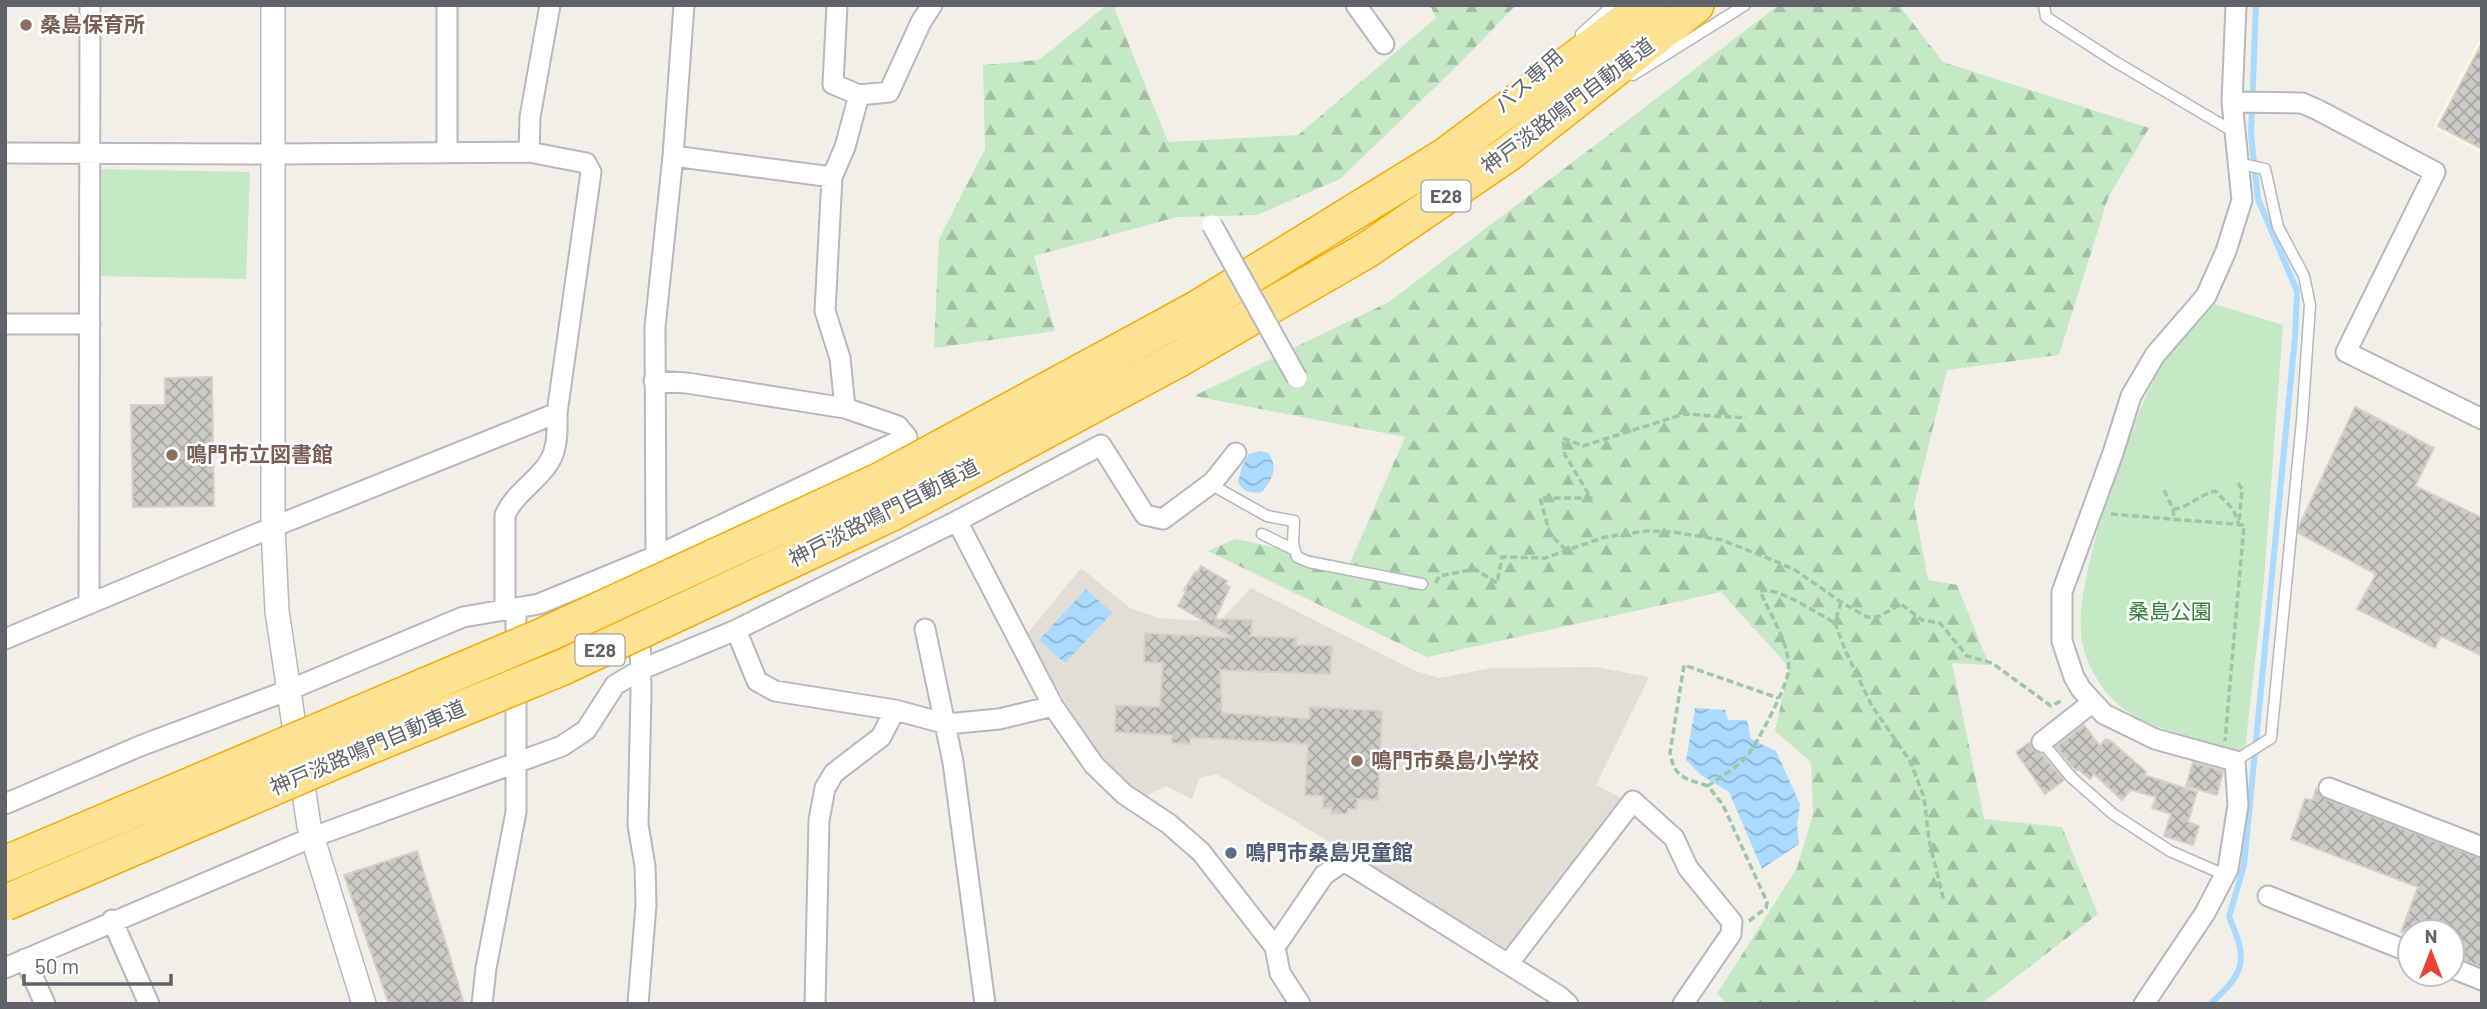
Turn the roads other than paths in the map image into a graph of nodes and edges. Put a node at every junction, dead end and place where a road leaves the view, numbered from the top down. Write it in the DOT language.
graph roads {
  1 [pos="90,5"];
  2 [pos="273,5"];
  3 [pos="447,5"];
  4 [pos="550,5"];
  5 [pos="684,5"];
  6 [pos="837,5"];
  7 [pos="932,5"];
  8 [pos="1356,5"];
  9 [pos="1612,5"];
  10 [pos="1647,5"];
  11 [pos="1696,5"];
  12 [pos="1745,5"];
  13 [pos="2044,5"];
  14 [pos="2236,5"];
  15 [pos="1573,41"];
  16 [pos="1384,44"];
  17 [pos="1534,76"];
  18 [pos="1627,79"];
  19 [pos="859,94"];
  20 [pos="1591,101"];
  21 [pos="2232,102"];
  22 [pos="2234,132"];
  23 [pos="447,151"];
  24 [pos="529,152"];
  25 [pos="5,153"];
  26 [pos="89,153"];
  27 [pos="1508,153"];
  28 [pos="274,155"];
  29 [pos="673,156"];
  30 [pos="1445,156"];
  31 [pos="2237,163"];
  32 [pos="832,177"];
  33 [pos="1212,225"];
  34 [pos="5,324"];
  35 [pos="90,324"];
  36 [pos="1297,377"];
  37 [pos="654,381"];
  38 [pos="845,408"];
  39 [pos="557,413"];
  40 [pos="2482,419"];
  41 [pos="1236,453"];
  42 [pos="1210,484"];
  43 [pos="957,522"];
  44 [pos="273,527"];
  45 [pos="1262,534"];
  46 [pos="1295,550"];
  47 [pos="648,560"];
  48 [pos="1422,584"];
  49 [pos="89,604"];
  50 [pos="511,608"];
  51 [pos="925,629"];
  52 [pos="736,630"];
  53 [pos="5,639"];
  54 [pos="640,670"];
  55 [pos="289,690"];
  56 [pos="2087,696"];
  57 [pos="1053,706"];
  58 [pos="895,710"];
  59 [pos="947,724"];
  60 [pos="2042,742"];
  61 [pos="2230,754"];
  62 [pos="516,761"];
  63 [pos="2329,788"];
  64 [pos="5,804"];
  65 [pos="313,837"];
  66 [pos="2482,847"];
  67 [pos="5,863"];
  68 [pos="2225,875"];
  69 [pos="2268,896"];
  70 [pos="5,903"];
  71 [pos="112,920"];
  72 [pos="2396,946"];
  73 [pos="1275,947"];
  74 [pos="26,959"];
  75 [pos="1508,964"];
  76 [pos="5,968"];
  77 [pos="46,1004"];
  78 [pos="149,1004"];
  79 [pos="365,1004"];
  80 [pos="482,1004"];
  81 [pos="638,1004"];
  82 [pos="815,1004"];
  83 [pos="985,1004"];
  84 [pos="1300,1004"];
  85 [pos="1568,1004"];
  86 [pos="1683,1004"];
  87 [pos="2144,1004"];
  1 -- 26 [label="street"];
  2 -- 28 [label="street"];
  3 -- 23 [label="street"];
  4 -- 24 [label="street"];
  5 -- 29 [label="street"];
  6 -- 19 [label="street"];
  7 -- 19 [label="street"];
  8 -- 16 [label="street"];
  9 -- 15 [label="lane, バス専用"];
  10 -- 30 [label="highway, 神戸淡路鳴門自動車道 / E28"];
  11 -- 27 [label="highway, 神戸淡路鳴門自動車道 / E28"];
  12 -- 18 [label="lane"];
  13 -- 22 [label="lane"];
  14 -- 21 [label="street"];
  17 -- 30 [label="lane, バス専用"];
  19 -- 32 [label="street"];
  20 -- 27 [label="lane, バス専用"];
  21 -- 22 [label="street"];
  21 -- 40 [label="street"];
  22 -- 31 [label="street"];
  23 -- 24 [label="street"];
  23 -- 28 [label="street"];
  24 -- 39 [label="street"];
  25 -- 26 [label="street"];
  26 -- 28 [label="street"];
  26 -- 35 [label="street"];
  27 -- 70 [label="highway, 神戸淡路鳴門自動車道 / E28, bridge"];
  28 -- 44 [label="street"];
  29 -- 32 [label="street"];
  29 -- 37 [label="street"];
  30 -- 67 [label="highway, 神戸淡路鳴門自動車道 / E28, bridge"];
  31 -- 56 [label="street"];
  31 -- 61 [label="lane"];
  32 -- 38 [label="street"];
  33 -- 36 [label="street, bridge"];
  34 -- 35 [label="street"];
  35 -- 49 [label="street"];
  37 -- 38 [label="street"];
  37 -- 47 [label="street"];
  38 -- 47 [label="street"];
  39 -- 44 [label="street"];
  39 -- 50 [label="street"];
  41 -- 42 [label="street"];
  42 -- 43 [label="street"];
  42 -- 46 [label="lane"];
  43 -- 52 [label="street"];
  43 -- 57 [label="street"];
  44 -- 49 [label="street"];
  44 -- 55 [label="street"];
  45 -- 46 [label="lane"];
  46 -- 48 [label="lane"];
  47 -- 50 [label="street"];
  47 -- 54 [label="street"];
  49 -- 53 [label="street"];
  50 -- 55 [label="street"];
  50 -- 62 [label="street"];
  51 -- 59 [label="street"];
  52 -- 54 [label="street"];
  52 -- 58 [label="street"];
  54 -- 62 [label="street"];
  54 -- 81 [label="street"];
  55 -- 64 [label="street"];
  55 -- 65 [label="street"];
  56 -- 60 [label="street"];
  56 -- 61 [label="street"];
  57 -- 59 [label="street"];
  57 -- 73 [label="street"];
  58 -- 59 [label="street"];
  58 -- 82 [label="street"];
  59 -- 83 [label="street"];
  60 -- 68 [label="lane"];
  61 -- 68 [label="street"];
  62 -- 65 [label="street"];
  62 -- 80 [label="street"];
  63 -- 66 [label="street"];
  65 -- 71 [label="street"];
  65 -- 79 [label="street"];
  68 -- 87 [label="street"];
  69 -- 72 [label="street"];
  71 -- 74 [label="street"];
  71 -- 78 [label="street"];
  73 -- 75 [label="street"];
  73 -- 84 [label="street"];
  74 -- 76 [label="street"];
  74 -- 77 [label="street"];
  75 -- 85 [label="street"];
  75 -- 86 [label="street"];
}
